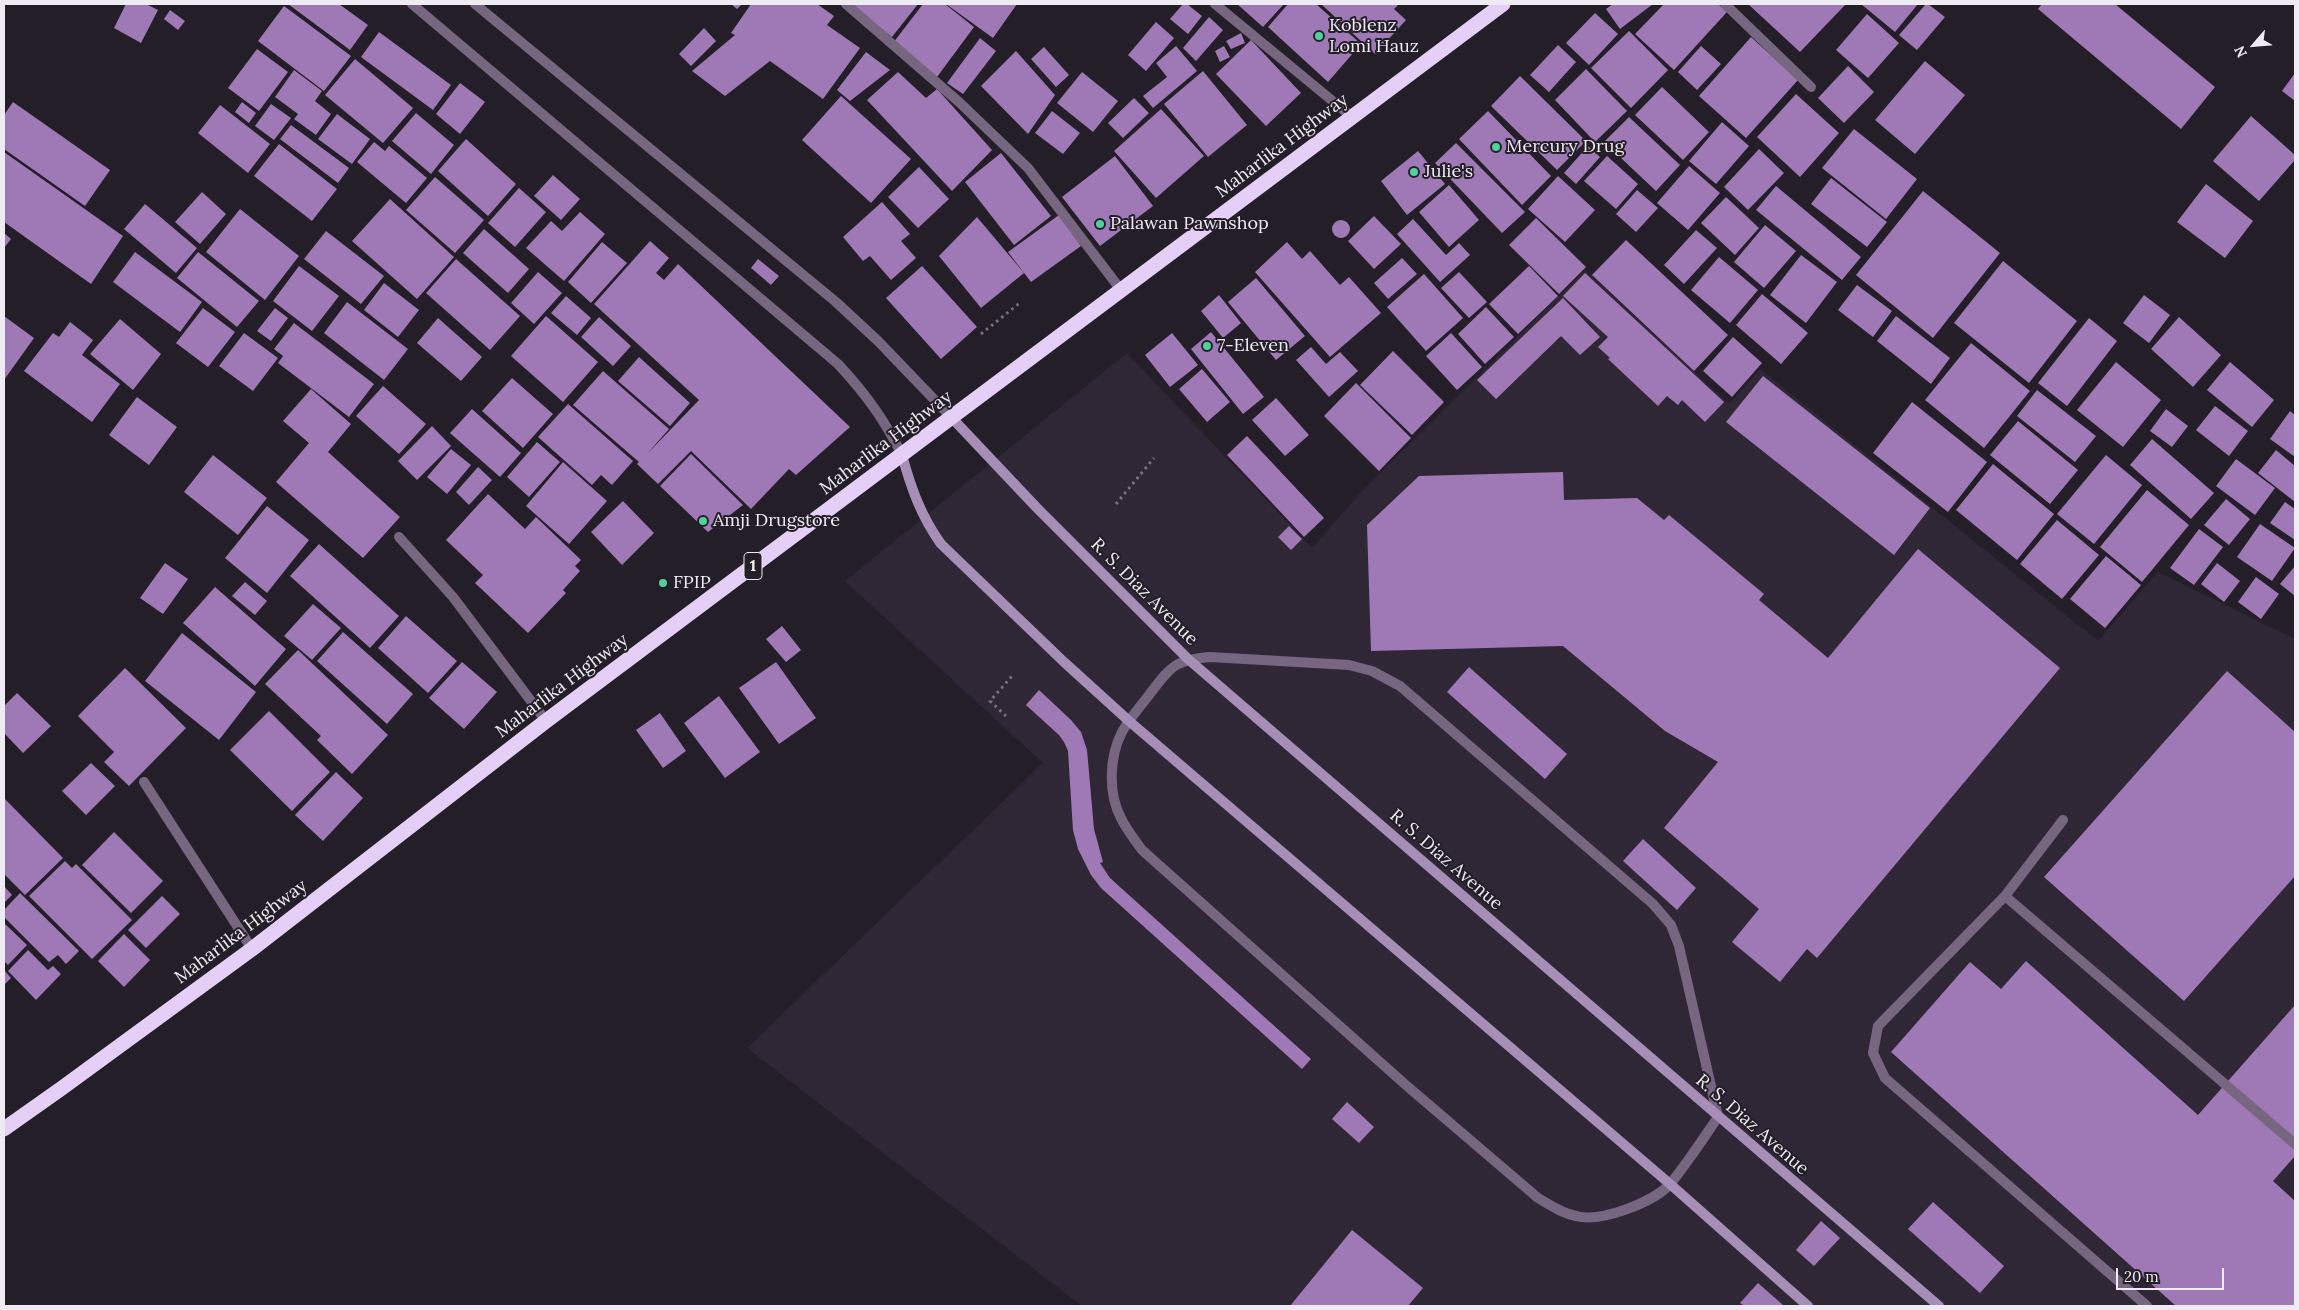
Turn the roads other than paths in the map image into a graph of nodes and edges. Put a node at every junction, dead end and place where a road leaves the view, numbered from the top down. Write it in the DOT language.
graph roads {
  1 [pos="412,4"];
  2 [pos="475,4"];
  3 [pos="846,4"];
  4 [pos="1215,4"];
  5 [pos="1503,4"];
  6 [pos="1725,4"];
  7 [pos="1812,87"];
  8 [pos="1352,117"];
  9 [pos="1121,290"];
  10 [pos="951,418"];
  11 [pos="902,455"];
  12 [pos="399,537"];
  13 [pos="1188,659"];
  14 [pos="546,721"];
  15 [pos="1129,721"];
  16 [pos="144,782"];
  17 [pos="2063,820"];
  18 [pos="2005,896"];
  19 [pos="252,949"];
  20 [pos="1718,1117"];
  21 [pos="4,1129"];
  22 [pos="2295,1144"];
  23 [pos="1670,1184"];
  24 [pos="1808,1306"];
  25 [pos="1939,1306"];
  26 [pos="2148,1306"];
  1 -- 11 [label="street"];
  2 -- 10 [label="street"];
  3 -- 9 [label="street"];
  4 -- 8 [label="street"];
  5 -- 8 [label="highway, Maharlika Highway / 1"];
  6 -- 7 [label="street"];
  8 -- 9 [label="highway, Maharlika Highway / 1"];
  9 -- 10 [label="highway, Maharlika Highway / 1"];
  10 -- 11 [label="highway, Maharlika Highway / 1"];
  10 -- 13 [label="street, R. S. Diaz Avenue"];
  11 -- 14 [label="highway, Maharlika Highway / 1"];
  11 -- 15 [label="street"];
  12 -- 14 [label="street"];
  13 -- 15 [label="street"];
  13 -- 20 [label="street, R. S. Diaz Avenue"];
  13 -- 20 [label="street"];
  14 -- 19 [label="highway, Maharlika Highway / 1"];
  15 -- 23 [label="street"];
  15 -- 23 [label="street"];
  16 -- 19 [label="street"];
  17 -- 18 [label="street"];
  18 -- 22 [label="street"];
  18 -- 26 [label="street"];
  19 -- 21 [label="highway, Maharlika Highway / 1"];
  20 -- 23 [label="street"];
  20 -- 25 [label="street, R. S. Diaz Avenue"];
  23 -- 24 [label="street"];
}
